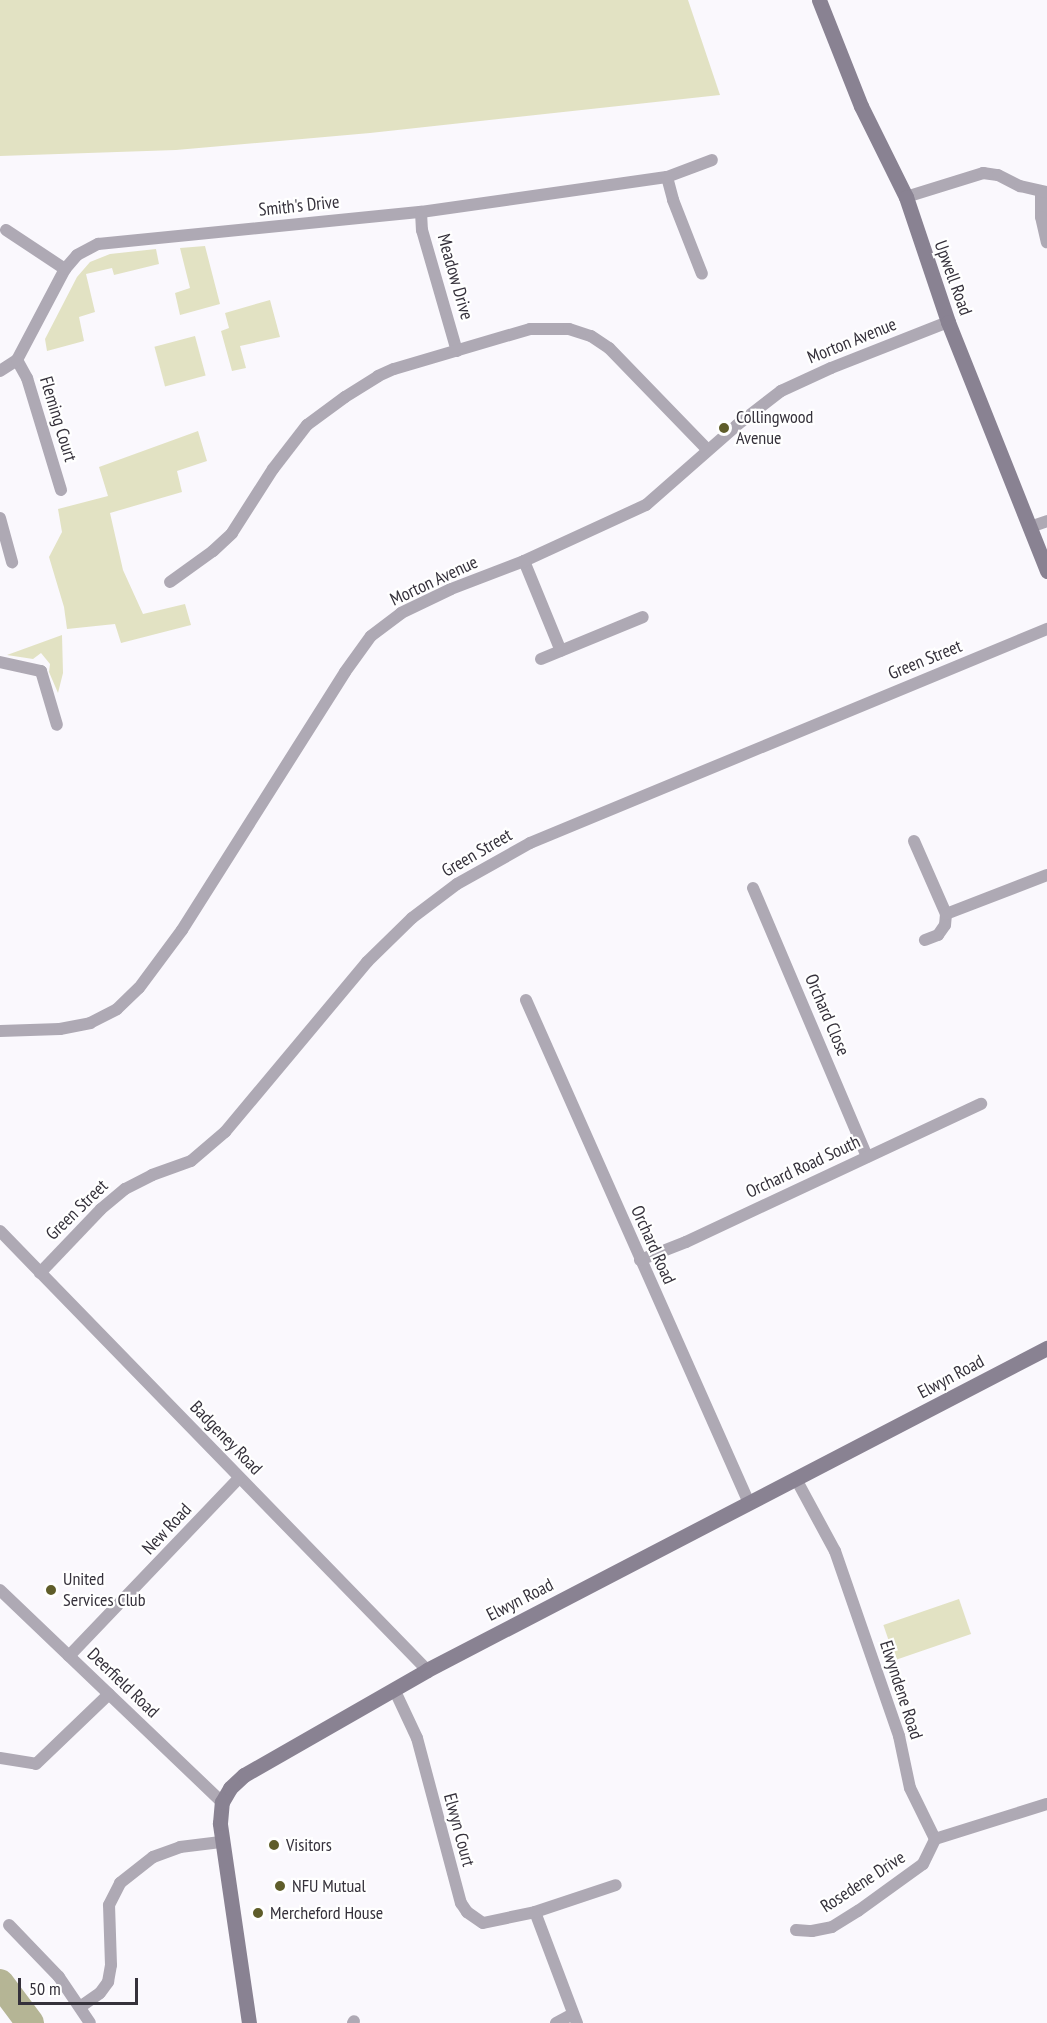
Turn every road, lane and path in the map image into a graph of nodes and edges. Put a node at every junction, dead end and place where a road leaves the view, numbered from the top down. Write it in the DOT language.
graph roads {
  1 [pos="819,0"];
  2 [pos="712,160"];
  3 [pos="667,177"];
  4 [pos="1044,192"];
  5 [pos="906,197"];
  6 [pos="421,212"];
  7 [pos="6,230"];
  8 [pos="1047,242"];
  9 [pos="64,269"];
  10 [pos="702,274"];
  11 [pos="948,322"];
  12 [pos="457,351"];
  13 [pos="17,360"];
  14 [pos="0,371"];
  15 [pos="708,450"];
  16 [pos="61,490"];
  17 [pos="0,518"];
  18 [pos="1047,521"];
  19 [pos="1030,527"];
  20 [pos="524,561"];
  21 [pos="12,562"];
  22 [pos="1047,571"];
  23 [pos="170,582"];
  24 [pos="644,617"];
  25 [pos="1047,629"];
  26 [pos="561,651"];
  27 [pos="541,659"];
  28 [pos="0,662"];
  29 [pos="57,725"];
  30 [pos="914,841"];
  31 [pos="1047,875"];
  32 [pos="753,888"];
  33 [pos="946,914"];
  34 [pos="925,940"];
  35 [pos="526,1000"];
  36 [pos="0,1031"];
  37 [pos="981,1104"];
  38 [pos="867,1156"];
  39 [pos="0,1231"];
  40 [pos="640,1260"];
  41 [pos="40,1273"];
  42 [pos="1047,1348"];
  43 [pos="239,1478"];
  44 [pos="796,1479"];
  45 [pos="749,1503"];
  46 [pos="0,1590"];
  47 [pos="69,1656"];
  48 [pos="427,1670"];
  49 [pos="394,1689"];
  50 [pos="109,1694"];
  51 [pos="0,1758"];
  52 [pos="222,1802"];
  53 [pos="1047,1804"];
  54 [pos="935,1839"];
  55 [pos="221,1842"];
  56 [pos="616,1885"];
  57 [pos="535,1912"];
  58 [pos="9,1925"];
  59 [pos="796,1930"];
  60 [pos="80,2007"];
  61 [pos="575,2019"];
  62 [pos="90,2023"];
  63 [pos="249,2023"];
  64 [pos="556,2023"];
  1 -- 5 [label="street, Upwell Road"];
  2 -- 3 [label="street, Smith's Drive"];
  3 -- 6 [label="street, Smith's Drive"];
  3 -- 10 [label="street"];
  4 -- 5 [label="street"];
  4 -- 8 [label="street"];
  5 -- 11 [label="street, Upwell Road"];
  6 -- 9 [label="street, Smith's Drive"];
  6 -- 12 [label="street, Meadow Drive"];
  7 -- 9 [label="street"];
  9 -- 13 [label="street, Smith's Drive"];
  11 -- 15 [label="street, Morton Avenue"];
  11 -- 19 [label="street, Upwell Road"];
  12 -- 15 [label="street"];
  12 -- 23 [label="street"];
  13 -- 14 [label="street, Smith's Drive"];
  13 -- 16 [label="street, Fleming Court"];
  15 -- 20 [label="street, Morton Avenue"];
  17 -- 21 [label="street"];
  18 -- 19 [label="street"];
  19 -- 22 [label="street, Upwell Road"];
  20 -- 26 [label="street"];
  20 -- 36 [label="street, Morton Avenue"];
  24 -- 26 [label="street"];
  25 -- 41 [label="street, Green Street"];
  26 -- 27 [label="street"];
  28 -- 29 [label="street"];
  30 -- 33 [label="street"];
  31 -- 33 [label="street"];
  32 -- 38 [label="street, Orchard Close"];
  33 -- 34 [label="street"];
  35 -- 40 [label="street, Orchard Road"];
  37 -- 38 [label="street, Orchard Road South"];
  38 -- 40 [label="street, Orchard Road South"];
  39 -- 41 [label="street, Badgeney Road"];
  40 -- 45 [label="street, Orchard Road"];
  41 -- 43 [label="street, Badgeney Road"];
  42 -- 44 [label="street, Elwyn Road"];
  43 -- 47 [label="street, New Road"];
  43 -- 48 [label="street, Badgeney Road"];
  44 -- 45 [label="street, Elwyn Road"];
  44 -- 54 [label="street, Elwyndene Road"];
  45 -- 48 [label="street, Elwyn Road"];
  46 -- 47 [label="street, Deerfield Road"];
  47 -- 50 [label="street, Deerfield Road"];
  48 -- 49 [label="street, Elwyn Road"];
  49 -- 52 [label="street, Elwyn Road"];
  49 -- 57 [label="street, Elwyn Court"];
  50 -- 51 [label="street"];
  50 -- 52 [label="street, Deerfield Road"];
  52 -- 55 [label="street"];
  53 -- 54 [label="street"];
  54 -- 59 [label="street, Rosedene Drive"];
  55 -- 60 [label="street"];
  55 -- 63 [label="street"];
  56 -- 57 [label="street, Elwyn Court"];
  57 -- 61 [label="street"];
  58 -- 60 [label="street"];
  60 -- 62 [label="street"];
  61 -- 64 [label="street"];
}
